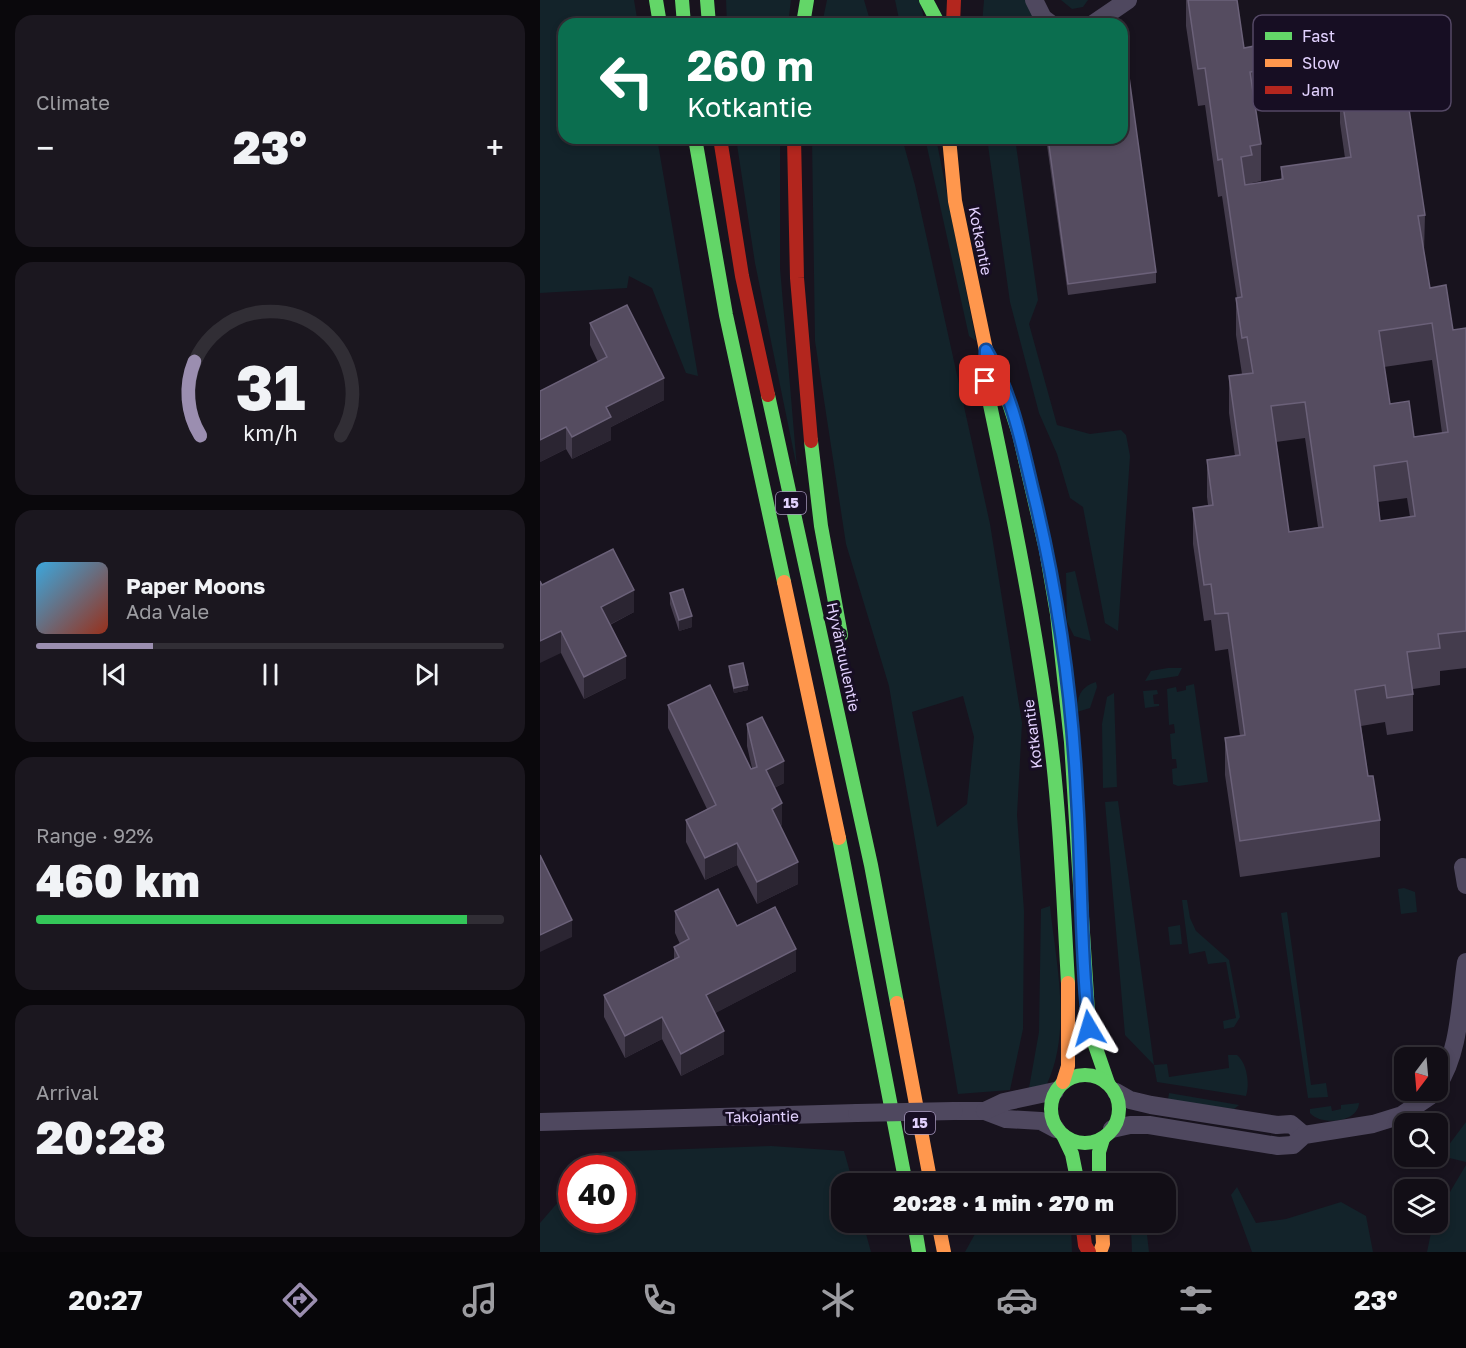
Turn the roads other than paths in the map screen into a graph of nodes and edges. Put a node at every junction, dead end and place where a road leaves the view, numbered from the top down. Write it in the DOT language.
graph roads {
  1 [pos="656,0"];
  2 [pos="682,0"];
  3 [pos="707,0"];
  4 [pos="807,0"];
  5 [pos="926,0"];
  6 [pos="936,0"];
  7 [pos="954,0"];
  8 [pos="1034,0"];
  9 [pos="1127,0"];
  10 [pos="659,18"];
  11 [pos="684,18"];
  12 [pos="708,18"];
  13 [pos="804,18"];
  14 [pos="935,18"];
  15 [pos="937,18"];
  16 [pos="953,18"];
  17 [pos="1042,18"];
  18 [pos="1102,18"];
  19 [pos="696,144"];
  20 [pos="721,144"];
  21 [pos="794,144"];
  22 [pos="950,144"];
  23 [pos="692,201"];
  24 [pos="726,315"];
  25 [pos="986,350"];
  26 [pos="844,654"];
  27 [pos="853,712"];
  28 [pos="871,866"];
  29 [pos="1466,962"];
  30 [pos="1448,1062"];
  31 [pos="1059,1086"];
  32 [pos="1112,1087"];
  33 [pos="1423,1101"];
  34 [pos="985,1111"];
  35 [pos="540,1122"];
  36 [pos="1060,1132"];
  37 [pos="1108,1134"];
  38 [pos="1304,1135"];
  39 [pos="904,1173"];
  40 [pos="929,1173"];
  41 [pos="1076,1173"];
  42 [pos="1099,1173"];
  43 [pos="916,1233"];
  44 [pos="940,1233"];
  45 [pos="1083,1233"];
  46 [pos="1102,1233"];
  47 [pos="919,1252"];
  48 [pos="944,1252"];
  49 [pos="1089,1252"];
  50 [pos="1100,1252"];
  1 -- 10 [label="main road"];
  2 -- 11 [label="main road"];
  3 -- 12 [label="main road"];
  4 -- 13 [label="main road"];
  5 -- 14 [label="main road"];
  6 -- 15 [label="main road"];
  7 -- 16 [label="main road"];
  8 -- 17 [label="street"];
  9 -- 18 [label="street"];
  19 -- 24 [label="main road, 15"];
  20 -- 28 [label="main road, Hyväntuulentie / 15"];
  21 -- 26 [label="main road"];
  22 -- 25 [label="main road, Kotkantie"];
  23 -- 24 [label="main road"];
  24 -- 39 [label="main road, 15"];
  25 -- 31 [label="main road, Kotkantie"];
  25 -- 32 [label="main road, Kotkantie"];
  27 -- 28 [label="main road"];
  28 -- 40 [label="main road, Hyväntuulentie / 15"];
  29 -- 30 [label="street"];
  31 -- 32 [label="main road"];
  31 -- 34 [label="street, Takojantie"];
  31 -- 36 [label="main road"];
  32 -- 37 [label="main road"];
  32 -- 38 [label="street"];
  33 -- 38 [label="street"];
  34 -- 35 [label="street, Takojantie, bridge"];
  34 -- 36 [label="street, Takojantie"];
  36 -- 37 [label="main road"];
  36 -- 41 [label="main road"];
  37 -- 38 [label="street"];
  37 -- 42 [label="main road"];
  43 -- 47 [label="main road"];
  44 -- 48 [label="main road"];
  45 -- 49 [label="main road"];
  46 -- 50 [label="main road"];
}
